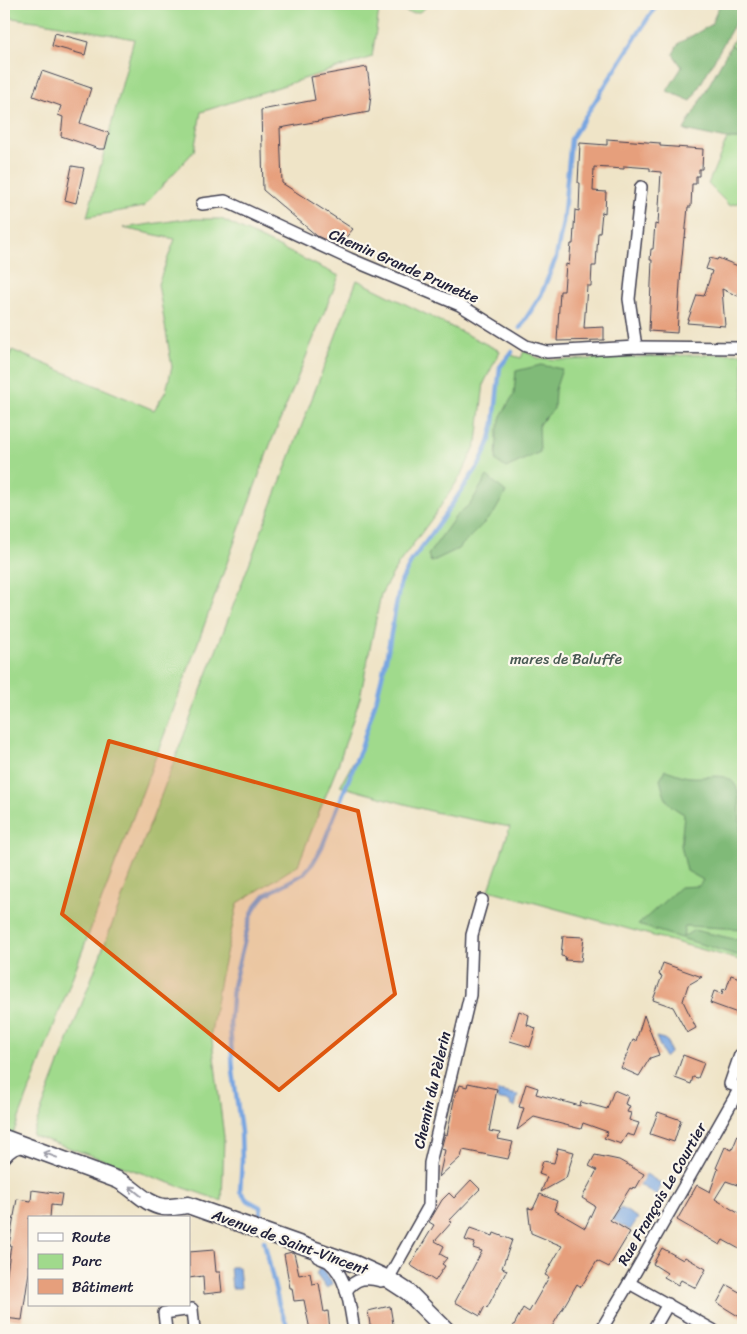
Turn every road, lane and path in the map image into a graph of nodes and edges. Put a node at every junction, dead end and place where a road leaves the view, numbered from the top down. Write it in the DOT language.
graph roads {
  1 [pos="641,187"];
  2 [pos="202,204"];
  3 [pos="636,347"];
  4 [pos="743,348"];
  5 [pos="482,900"];
  6 [pos="740,1055"];
  7 [pos="742,1089"];
  8 [pos="4,1138"];
  9 [pos="26,1146"];
  10 [pos="4,1158"];
  11 [pos="274,1235"];
  12 [pos="388,1279"];
  13 [pos="629,1283"];
  14 [pos="346,1291"];
  15 [pos="408,1292"];
  16 [pos="668,1304"];
  17 [pos="166,1330"];
  18 [pos="194,1330"];
  19 [pos="354,1330"];
  20 [pos="446,1330"];
  21 [pos="601,1330"];
  22 [pos="653,1330"];
  23 [pos="713,1330"];
  1 -- 3 [label="street"];
  2 -- 3 [label="street, Chemin Grande Prunette"];
  3 -- 4 [label="street, Chemin Grande Prunette"];
  5 -- 12 [label="street, Chemin du Pèlerin"];
  6 -- 7 [label="street, Rue François Le Courtier"];
  7 -- 13 [label="street, Rue François Le Courtier"];
  8 -- 9 [label="street, Avenue de Saint-Vincent"];
  9 -- 10 [label="street"];
  11 -- 9 [label="street, Avenue de Saint-Vincent, one-way"];
  11 -- 12 [label="street, Avenue de Saint-Vincent"];
  11 -- 14 [label="street"];
  12 -- 15 [label="street, Avenue de Saint-Vincent"];
  13 -- 16 [label="street, Rue François Le Courtier"];
  13 -- 21 [label="street"];
  14 -- 15 [label="street, Avenue de Saint-Vincent"];
  14 -- 19 [label="street"];
  15 -- 20 [label="street, Avenue de Saint-Vincent"];
  16 -- 22 [label="street"];
  16 -- 23 [label="street, Rue François Le Courtier"];
  17 -- 18 [label="street"];
}
